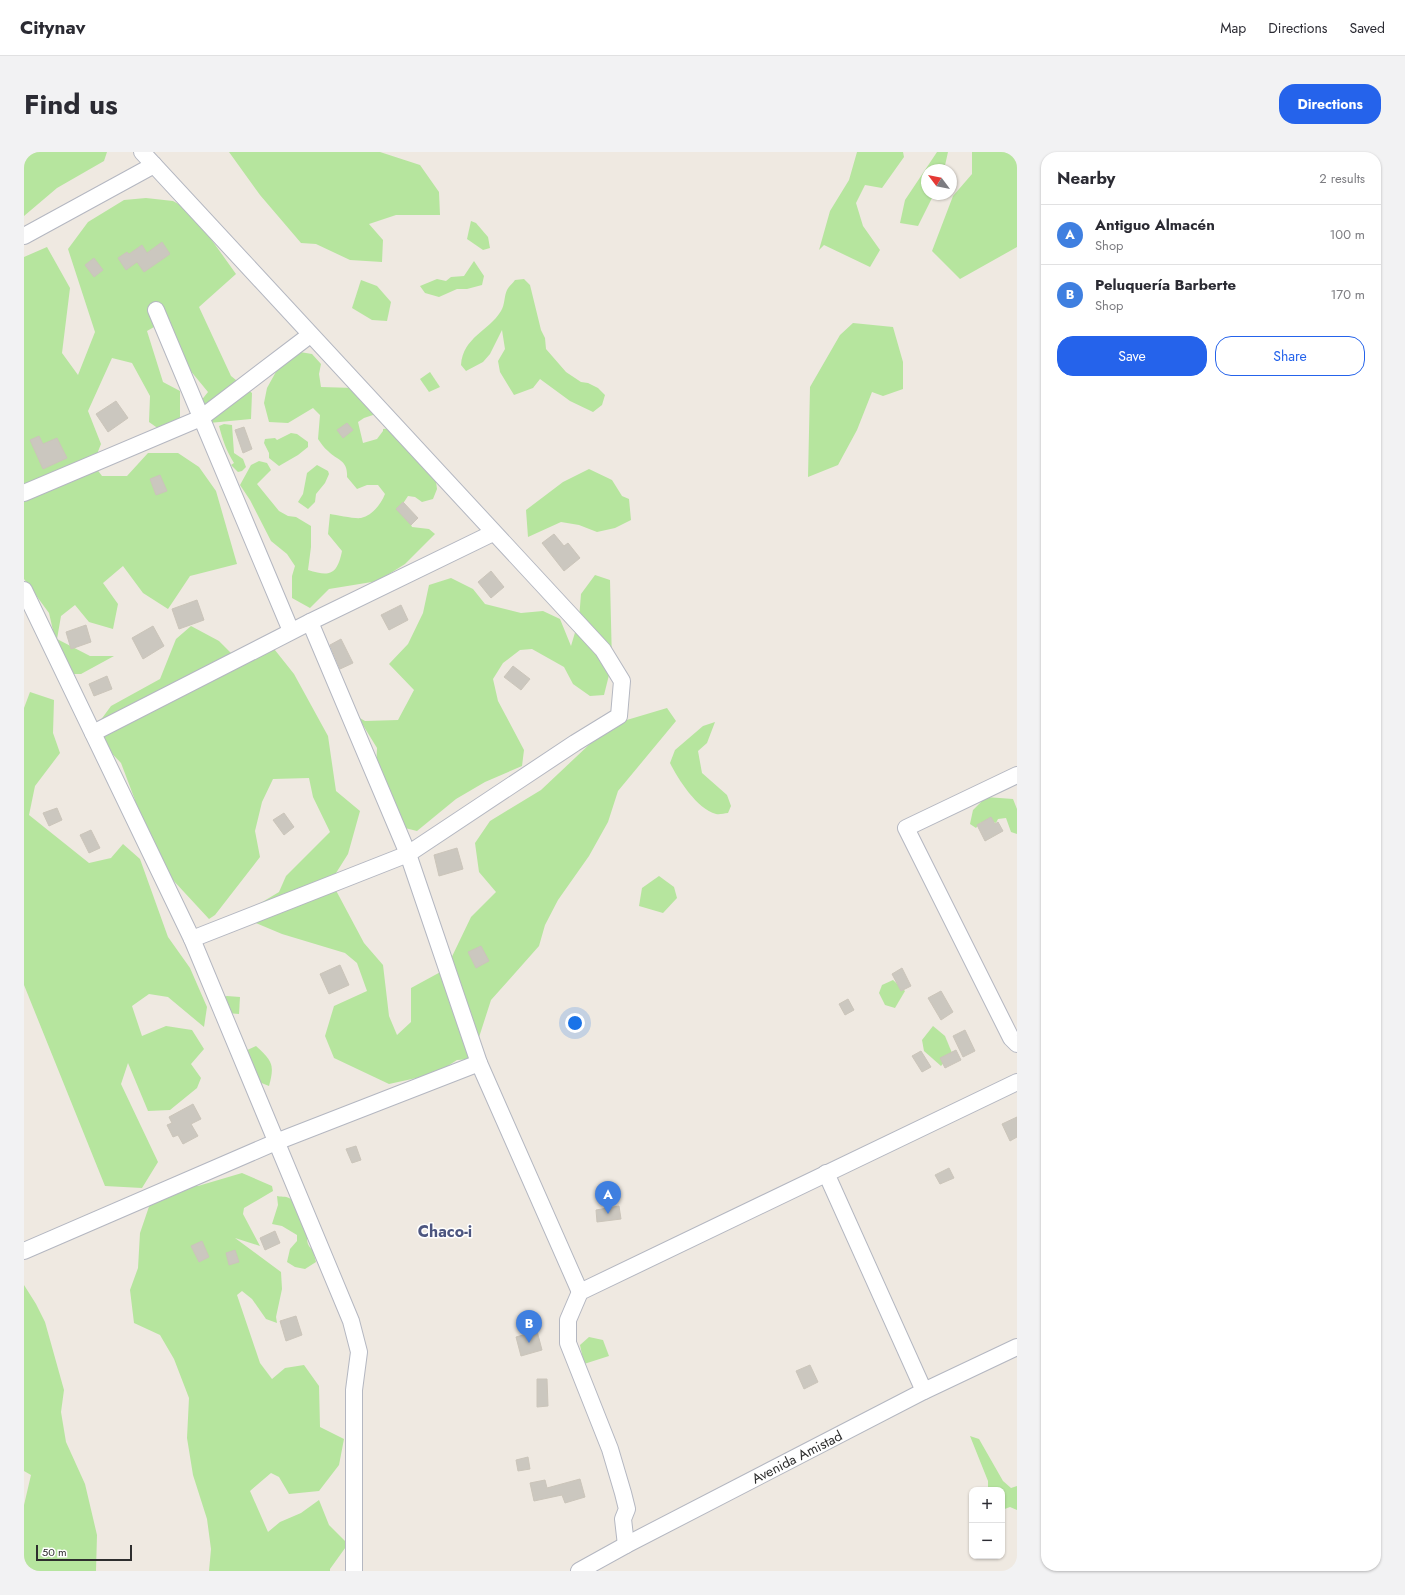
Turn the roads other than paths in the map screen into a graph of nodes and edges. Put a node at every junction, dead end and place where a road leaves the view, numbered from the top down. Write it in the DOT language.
graph roads {
  1 [pos="142,152"];
  2 [pos="154,165"];
  3 [pos="24,236"];
  4 [pos="156,310"];
  5 [pos="310,335"];
  6 [pos="202,418"];
  7 [pos="24,493"];
  8 [pos="493,533"];
  9 [pos="24,590"];
  10 [pos="310,622"];
  11 [pos="291,631"];
  12 [pos="93,733"];
  13 [pos="1017,775"];
  14 [pos="408,854"];
  15 [pos="192,939"];
  16 [pos="1017,1044"];
  17 [pos="479,1063"];
  18 [pos="1017,1082"];
  19 [pos="276,1142"];
  20 [pos="826,1173"];
  21 [pos="24,1251"];
  22 [pos="580,1292"];
  23 [pos="1017,1347"];
  24 [pos="924,1391"];
  25 [pos="626,1545"];
  26 [pos="354,1571"];
  27 [pos="579,1571"];
  1 -- 2 [label="street"];
  2 -- 3 [label="street"];
  2 -- 5 [label="street"];
  4 -- 6 [label="street"];
  5 -- 6 [label="street"];
  5 -- 8 [label="street"];
  6 -- 7 [label="street"];
  6 -- 11 [label="street"];
  8 -- 10 [label="street"];
  8 -- 14 [label="street"];
  9 -- 12 [label="street"];
  10 -- 11 [label="street"];
  10 -- 14 [label="street"];
  11 -- 12 [label="street"];
  12 -- 15 [label="street"];
  13 -- 16 [label="street"];
  14 -- 15 [label="street"];
  14 -- 17 [label="street"];
  15 -- 19 [label="street"];
  17 -- 19 [label="street"];
  17 -- 22 [label="street"];
  18 -- 20 [label="street"];
  19 -- 21 [label="street"];
  19 -- 26 [label="street"];
  20 -- 22 [label="street"];
  20 -- 24 [label="street"];
  22 -- 25 [label="street"];
  23 -- 24 [label="street, Avenida Amistad"];
  24 -- 25 [label="street, Avenida Amistad"];
  25 -- 27 [label="street, Avenida Amistad"];
}
